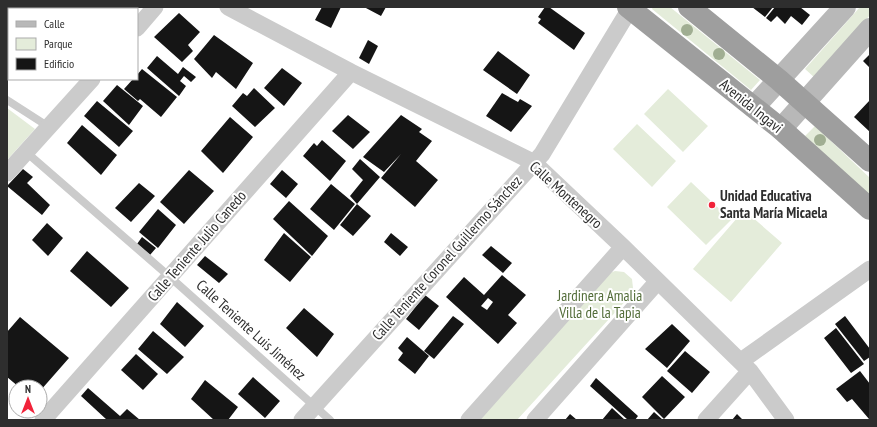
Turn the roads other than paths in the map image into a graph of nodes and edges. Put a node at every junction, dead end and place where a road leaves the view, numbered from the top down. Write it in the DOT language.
graph roads {
  1 [pos="155,7"];
  2 [pos="228,7"];
  3 [pos="630,7"];
  4 [pos="689,7"];
  5 [pos="845,7"];
  6 [pos="138,27"];
  7 [pos="870,29"];
  8 [pos="351,72"];
  9 [pos="91,80"];
  10 [pos="779,80"];
  11 [pos="7,100"];
  12 [pos="805,102"];
  13 [pos="754,107"];
  14 [pos="49,127"];
  15 [pos="781,129"];
  16 [pos="26,152"];
  17 [pos="870,161"];
  18 [pos="533,162"];
  19 [pos="7,173"];
  20 [pos="870,209"];
  21 [pos="623,247"];
  22 [pos="870,269"];
  23 [pos="170,277"];
  24 [pos="658,281"];
  25 [pos="745,366"];
  26 [pos="314,406"];
  27 [pos="43,420"];
  28 [pos="302,420"];
  29 [pos="330,420"];
  30 [pos="469,420"];
  31 [pos="535,420"];
  32 [pos="706,420"];
  33 [pos="786,420"];
  1 -- 6 [label="street"];
  2 -- 8 [label="street, Calle Montenegro"];
  3 -- 13 [label="highway, Avenida Ingavi"];
  3 -- 18 [label="street, Calle Teniente Coronel Guillermo Sánchez"];
  4 -- 10 [label="highway"];
  5 -- 10 [label="main road"];
  7 -- 12 [label="main road"];
  8 -- 18 [label="street, Calle Montenegro"];
  8 -- 23 [label="street, Calle Teniente Julio Canedo"];
  9 -- 14 [label="street"];
  10 -- 12 [label="highway"];
  10 -- 13 [label="main road"];
  11 -- 14 [label="lane"];
  12 -- 15 [label="main road"];
  12 -- 17 [label="highway"];
  13 -- 15 [label="highway, Avenida Ingavi"];
  14 -- 16 [label="street"];
  15 -- 20 [label="highway, Avenida Ingavi"];
  16 -- 19 [label="street"];
  16 -- 23 [label="lane, Calle Teniente Luis Jiménez"];
  18 -- 21 [label="street, Calle Montenegro"];
  18 -- 26 [label="street, Calle Teniente Coronel Guillermo Sánchez"];
  21 -- 24 [label="street, Calle Montenegro"];
  21 -- 30 [label="street"];
  22 -- 25 [label="street"];
  23 -- 26 [label="lane, Calle Teniente Luis Jiménez"];
  23 -- 27 [label="street, Calle Teniente Julio Canedo"];
  24 -- 25 [label="street, Calle Montenegro"];
  24 -- 31 [label="street"];
  25 -- 32 [label="street"];
  25 -- 33 [label="street, Calle Montenegro"];
  26 -- 28 [label="street, Calle Teniente Coronel Guillermo Sánchez"];
  26 -- 29 [label="lane, Calle Teniente Luis Jiménez"];
}
